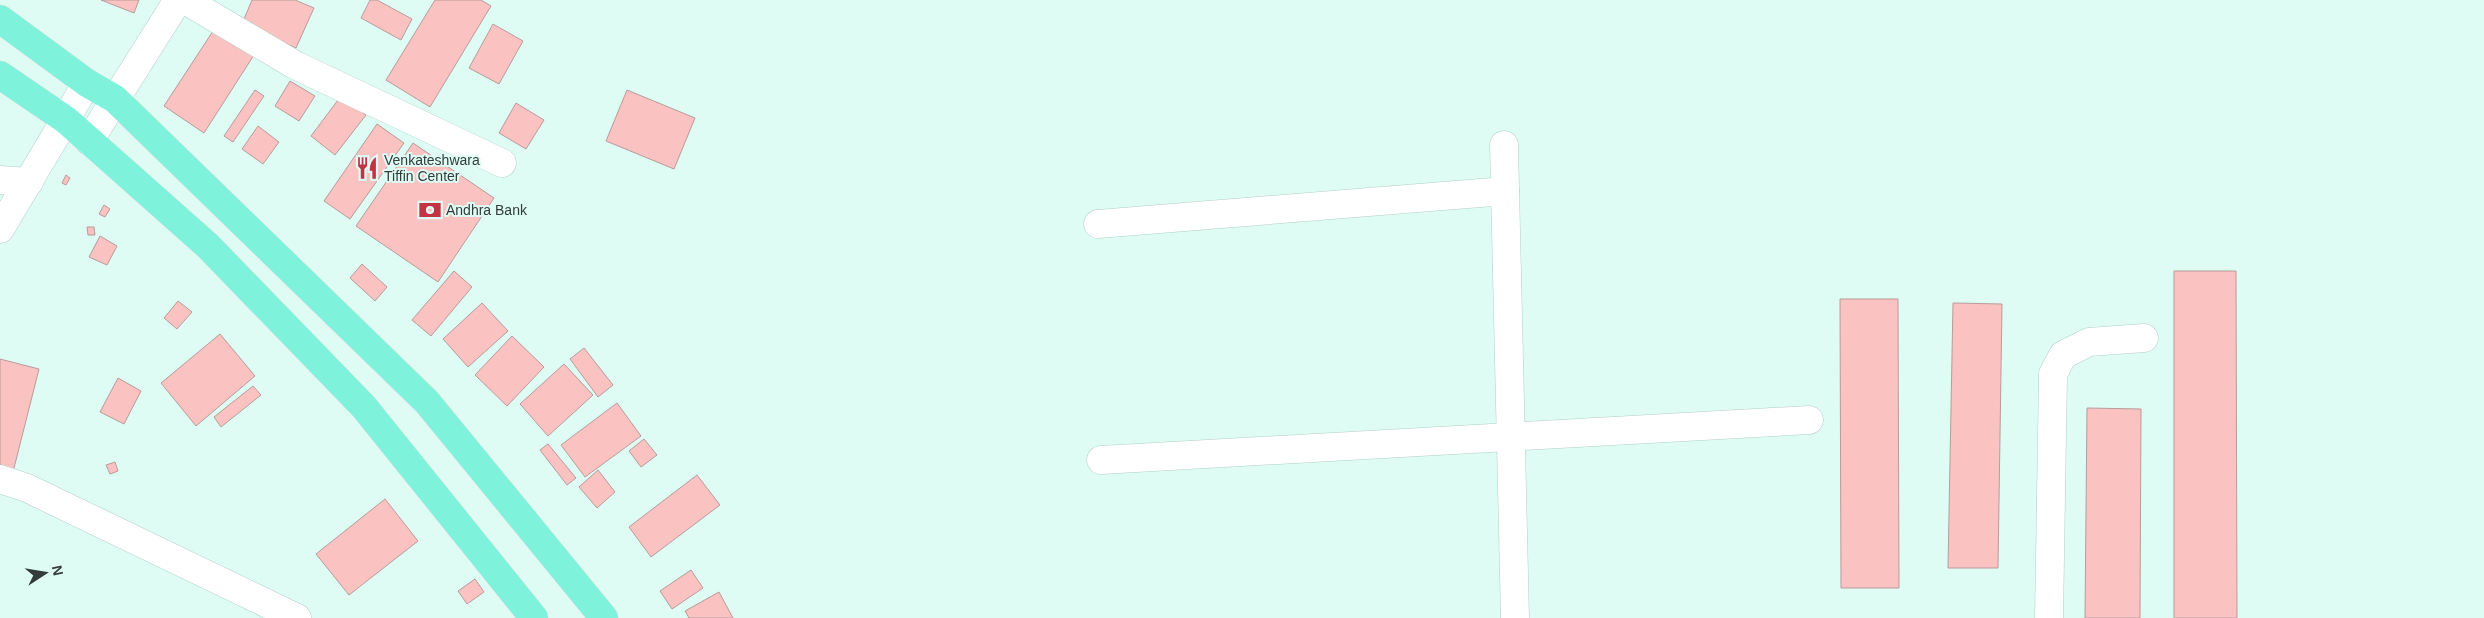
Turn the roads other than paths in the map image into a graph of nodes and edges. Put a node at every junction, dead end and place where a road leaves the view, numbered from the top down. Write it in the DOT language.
graph roads {
  1 [pos="178,0"];
  2 [pos="185,0"];
  3 [pos="0,19"];
  4 [pos="0,75"];
  5 [pos="87,83"];
  6 [pos="116,99"];
  7 [pos="66,120"];
  8 [pos="89,141"];
  9 [pos="1504,145"];
  10 [pos="502,162"];
  11 [pos="0,180"];
  12 [pos="29,182"];
  13 [pos="1505,191"];
  14 [pos="1098,224"];
  15 [pos="0,229"];
  16 [pos="2144,338"];
  17 [pos="1809,420"];
  18 [pos="1511,437"];
  19 [pos="1101,460"];
  20 [pos="0,479"];
  21 [pos="296,618"];
  22 [pos="534,618"];
  23 [pos="604,618"];
  24 [pos="1515,618"];
  25 [pos="2049,618"];
  1 -- 6 [label="street"];
  2 -- 10 [label="street"];
  3 -- 5 [label="highway"];
  4 -- 7 [label="highway"];
  5 -- 6 [label="highway"];
  5 -- 7 [label="street"];
  6 -- 8 [label="street"];
  6 -- 23 [label="highway"];
  7 -- 8 [label="highway"];
  7 -- 12 [label="street"];
  8 -- 22 [label="highway"];
  9 -- 13 [label="street"];
  11 -- 12 [label="street"];
  12 -- 15 [label="street"];
  13 -- 14 [label="street"];
  13 -- 18 [label="street"];
  16 -- 25 [label="street"];
  17 -- 18 [label="street"];
  18 -- 19 [label="street"];
  18 -- 24 [label="street"];
  20 -- 21 [label="street"];
}
